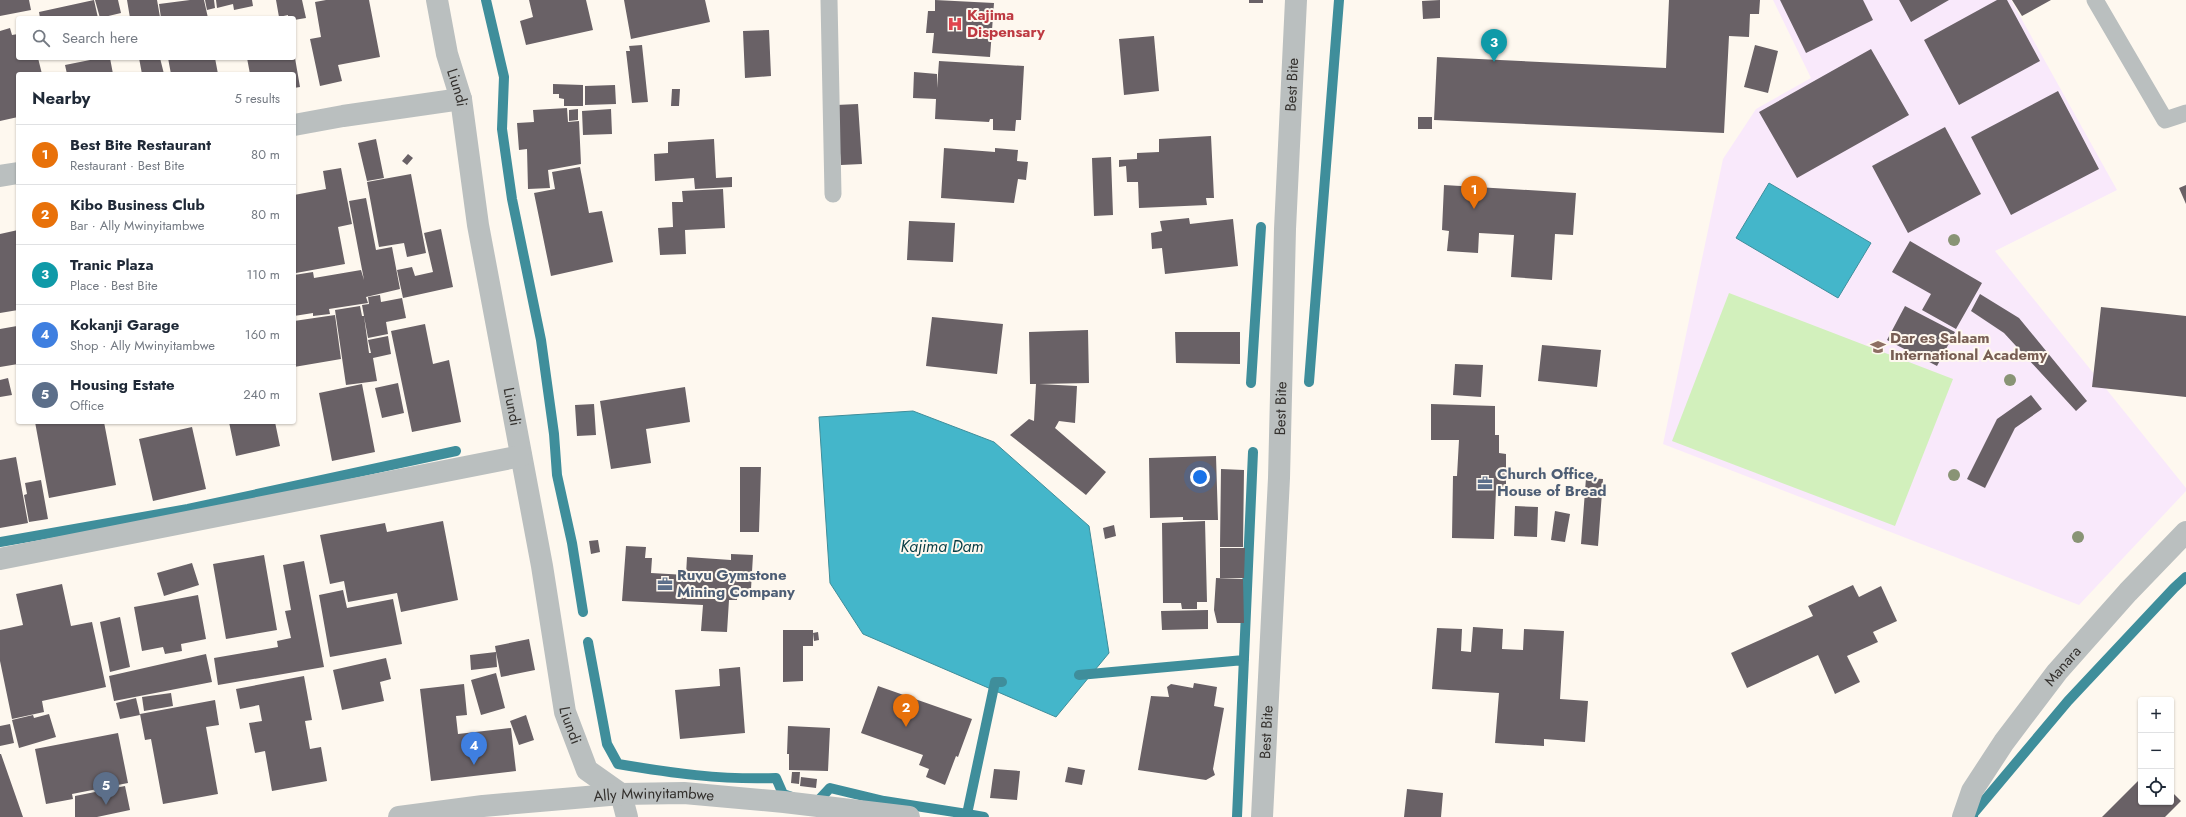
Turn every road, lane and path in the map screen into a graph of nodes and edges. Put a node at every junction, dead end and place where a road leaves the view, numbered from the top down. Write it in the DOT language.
graph roads {
  1 [pos="437,0"];
  2 [pos="829,0"];
  3 [pos="1296,0"];
  4 [pos="2095,0"];
  5 [pos="461,99"];
  6 [pos="2186,113"];
  7 [pos="296,125"];
  8 [pos="16,173"];
  9 [pos="0,176"];
  10 [pos="833,194"];
  11 [pos="521,456"];
  12 [pos="2186,532"];
  13 [pos="0,560"];
  14 [pos="621,794"];
  15 [pos="399,817"];
  16 [pos="627,817"];
  17 [pos="909,817"];
  18 [pos="1262,817"];
  19 [pos="1963,817"];
  1 -- 5 [label="street, Liundi"];
  2 -- 10 [label="lane"];
  3 -- 18 [label="street, Best Bite"];
  4 -- 6 [label="lane"];
  5 -- 7 [label="street"];
  5 -- 11 [label="street, Liundi"];
  8 -- 9 [label="street"];
  11 -- 13 [label="street"];
  11 -- 14 [label="street, Liundi"];
  12 -- 19 [label="street, Manara"];
  14 -- 15 [label="street, Ally Mwinyitambwe"];
  14 -- 16 [label="street"];
  14 -- 17 [label="street, Ally Mwinyitambwe"];
}
